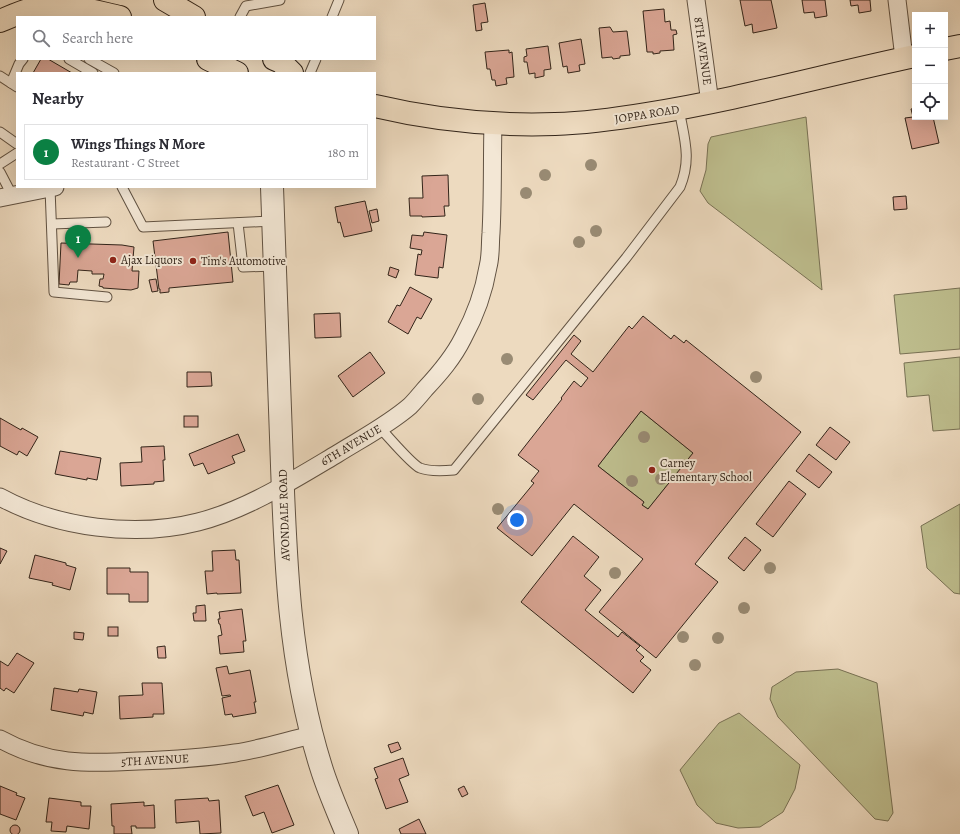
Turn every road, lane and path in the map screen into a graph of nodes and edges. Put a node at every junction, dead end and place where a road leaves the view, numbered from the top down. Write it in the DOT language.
graph roads {
  1 [pos="101,0"];
  2 [pos="165,0"];
  3 [pos="280,0"];
  4 [pos="339,0"];
  5 [pos="696,0"];
  6 [pos="897,0"];
  7 [pos="116,16"];
  8 [pos="125,16"];
  9 [pos="192,16"];
  10 [pos="241,16"];
  11 [pos="332,16"];
  12 [pos="0,20"];
  13 [pos="960,46"];
  14 [pos="948,49"];
  15 [pos="910,57"];
  16 [pos="21,60"];
  17 [pos="71,60"];
  18 [pos="91,60"];
  19 [pos="276,60"];
  20 [pos="316,60"];
  21 [pos="208,62"];
  22 [pos="17,72"];
  23 [pos="91,72"];
  24 [pos="112,72"];
  25 [pos="234,72"];
  26 [pos="291,72"];
  27 [pos="310,72"];
  28 [pos="0,76"];
  29 [pos="14,85"];
  30 [pos="710,103"];
  31 [pos="376,106"];
  32 [pos="679,109"];
  33 [pos="493,123"];
  34 [pos="0,132"];
  35 [pos="16,143"];
  36 [pos="16,154"];
  37 [pos="0,164"];
  38 [pos="0,172"];
  39 [pos="48,188"];
  40 [pos="53,188"];
  41 [pos="123,188"];
  42 [pos="272,188"];
  43 [pos="6,197"];
  44 [pos="273,221"];
  45 [pos="106,222"];
  46 [pos="238,223"];
  47 [pos="52,224"];
  48 [pos="275,266"];
  49 [pos="107,297"];
  50 [pos="380,428"];
  51 [pos="283,486"];
  52 [pos="0,497"];
  53 [pos="312,735"];
  54 [pos="0,740"];
  55 [pos="347,834"];
  1 -- 8 [label="main road"];
  2 -- 9 [label="main road"];
  3 -- 10 [label="lane"];
  4 -- 11 [label="lane"];
  5 -- 30 [label="street, 8TH AVENUE"];
  6 -- 15 [label="street"];
  7 -- 12 [label="main road"];
  13 -- 14 [label="main road"];
  15 -- 30 [label="main road, JOPPA ROAD"];
  16 -- 22 [label="lane"];
  17 -- 23 [label="lane"];
  18 -- 24 [label="lane"];
  19 -- 26 [label="main road"];
  20 -- 27 [label="lane"];
  21 -- 25 [label="main road"];
  28 -- 29 [label="lane"];
  30 -- 32 [label="main road, JOPPA ROAD"];
  31 -- 33 [label="main road, JOPPA ROAD"];
  32 -- 33 [label="main road, JOPPA ROAD"];
  32 -- 50 [label="lane"];
  33 -- 50 [label="street, 6TH AVENUE"];
  34 -- 35 [label="lane"];
  36 -- 37 [label="lane"];
  38 -- 43 [label="lane"];
  39 -- 43 [label="street"];
  40 -- 47 [label="lane"];
  41 -- 46 [label="lane"];
  42 -- 44 [label="street, AVONDALE ROAD"];
  44 -- 46 [label="lane"];
  44 -- 48 [label="street, AVONDALE ROAD"];
  45 -- 47 [label="lane"];
  46 -- 48 [label="lane"];
  47 -- 49 [label="lane"];
  48 -- 51 [label="street, AVONDALE ROAD"];
  50 -- 51 [label="street, 6TH AVENUE"];
  51 -- 52 [label="street, 6TH AVENUE"];
  51 -- 53 [label="street, AVONDALE ROAD"];
  53 -- 54 [label="street, 5TH AVENUE"];
  53 -- 55 [label="street, AVONDALE ROAD"];
}
